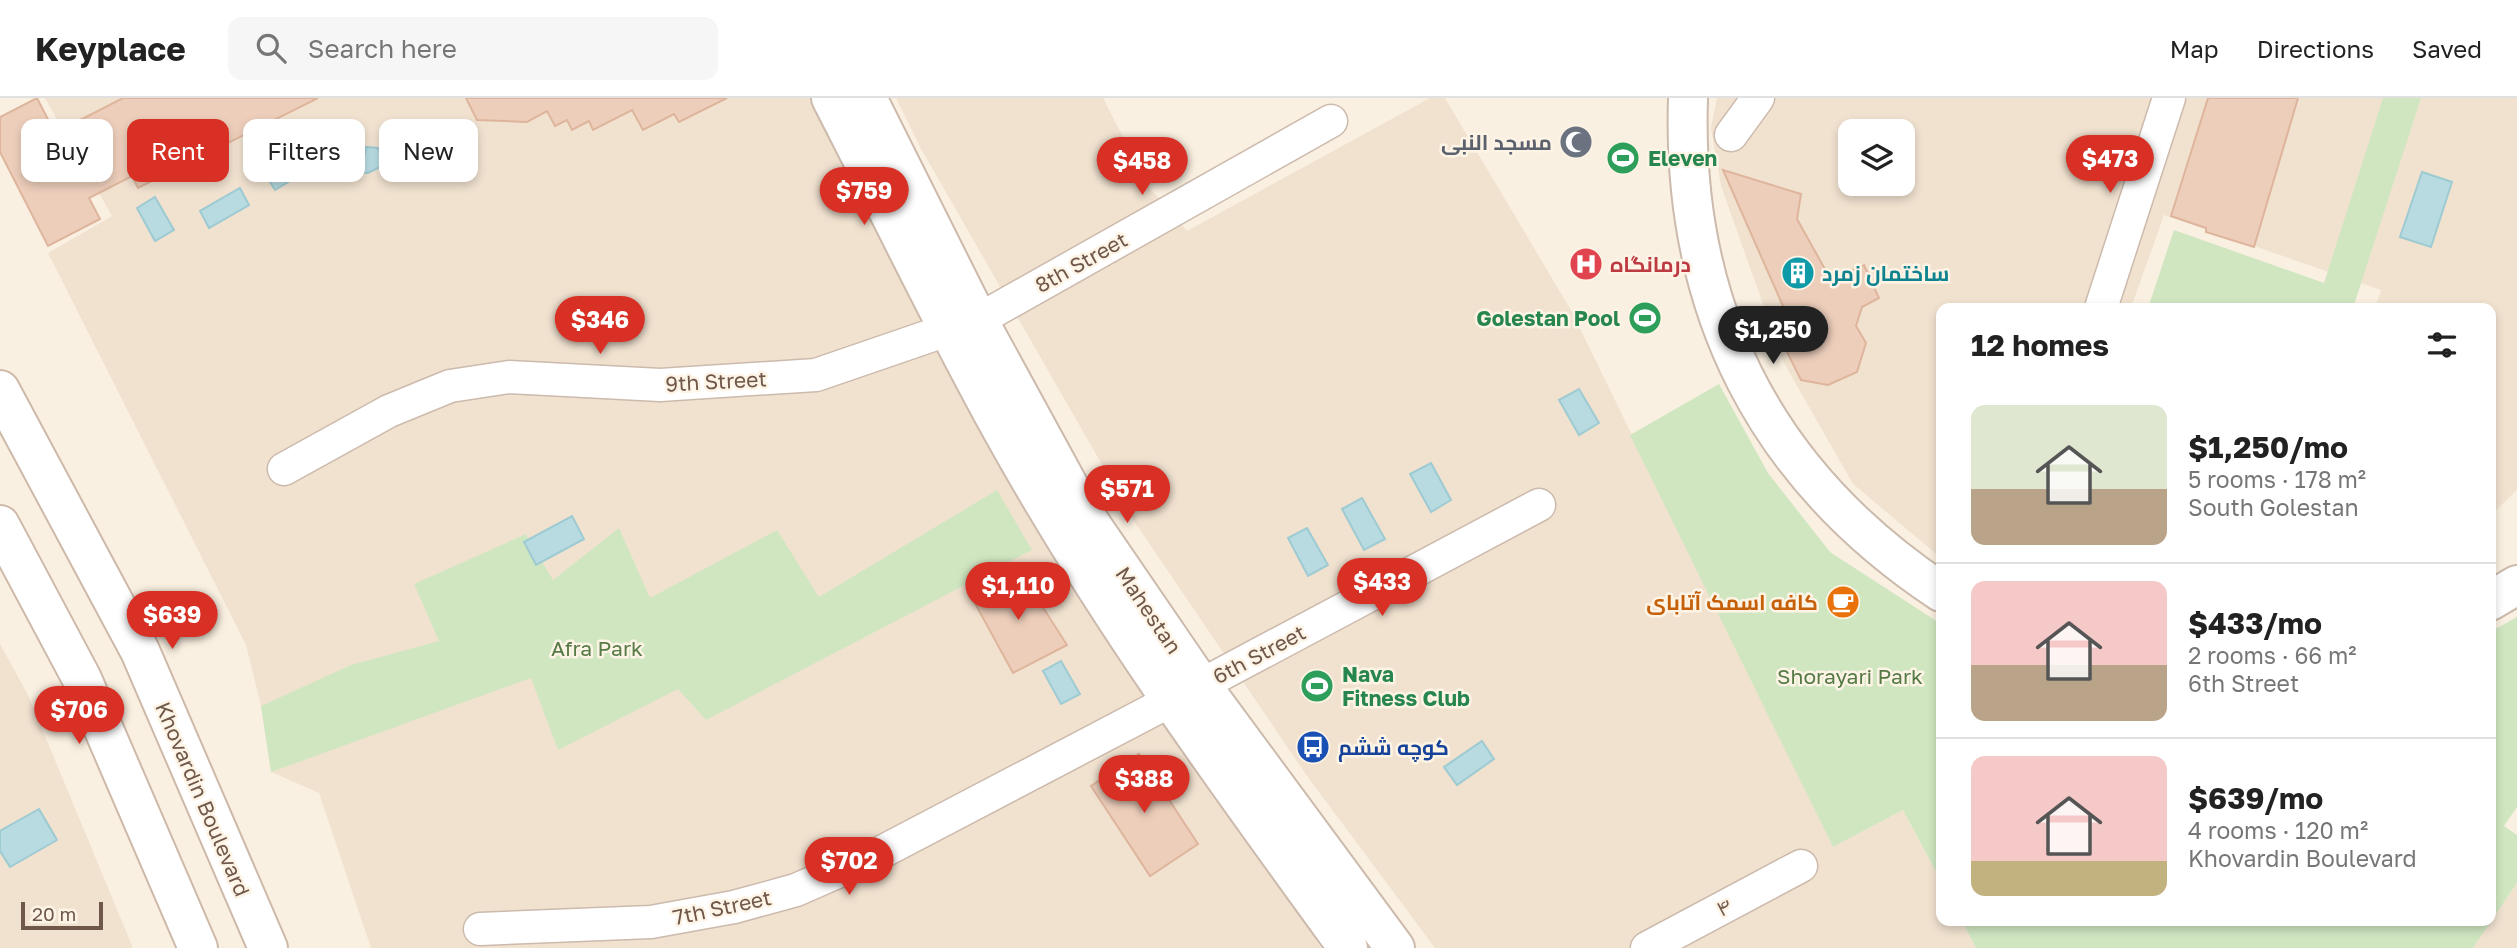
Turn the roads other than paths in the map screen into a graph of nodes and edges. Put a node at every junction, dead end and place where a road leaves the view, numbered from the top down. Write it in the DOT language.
graph roads {
  1 [pos="831,98"];
  2 [pos="867,98"];
  3 [pos="1688,98"];
  4 [pos="1758,98"];
  5 [pos="2169,98"];
  6 [pos="1331,121"];
  7 [pos="1731,135"];
  8 [pos="2103,303"];
  9 [pos="964,324"];
  10 [pos="0,390"];
  11 [pos="284,469"];
  12 [pos="1539,505"];
  13 [pos="0,525"];
  14 [pos="2517,585"];
  15 [pos="1936,588"];
  16 [pos="2496,597"];
  17 [pos="1185,693"];
  18 [pos="1801,866"];
  19 [pos="480,929"];
  20 [pos="198,948"];
  21 [pos="268,948"];
  22 [pos="1348,948"];
  23 [pos="1395,948"];
  24 [pos="1647,948"];
  1 -- 9 [label="street"];
  2 -- 9 [label="street, Mahestan"];
  3 -- 15 [label="street"];
  4 -- 7 [label="street"];
  5 -- 8 [label="street"];
  6 -- 9 [label="street, 8th Street"];
  9 -- 11 [label="street, 9th Street"];
  9 -- 17 [label="street, Mahestan"];
  10 -- 21 [label="street, Khovardin Boulevard"];
  12 -- 17 [label="street, 6th Street"];
  13 -- 20 [label="street"];
  14 -- 16 [label="street"];
  17 -- 19 [label="street, 7th Street"];
  17 -- 22 [label="street"];
  17 -- 23 [label="street, Mahestan"];
  18 -- 24 [label="street, ۴"];
}
